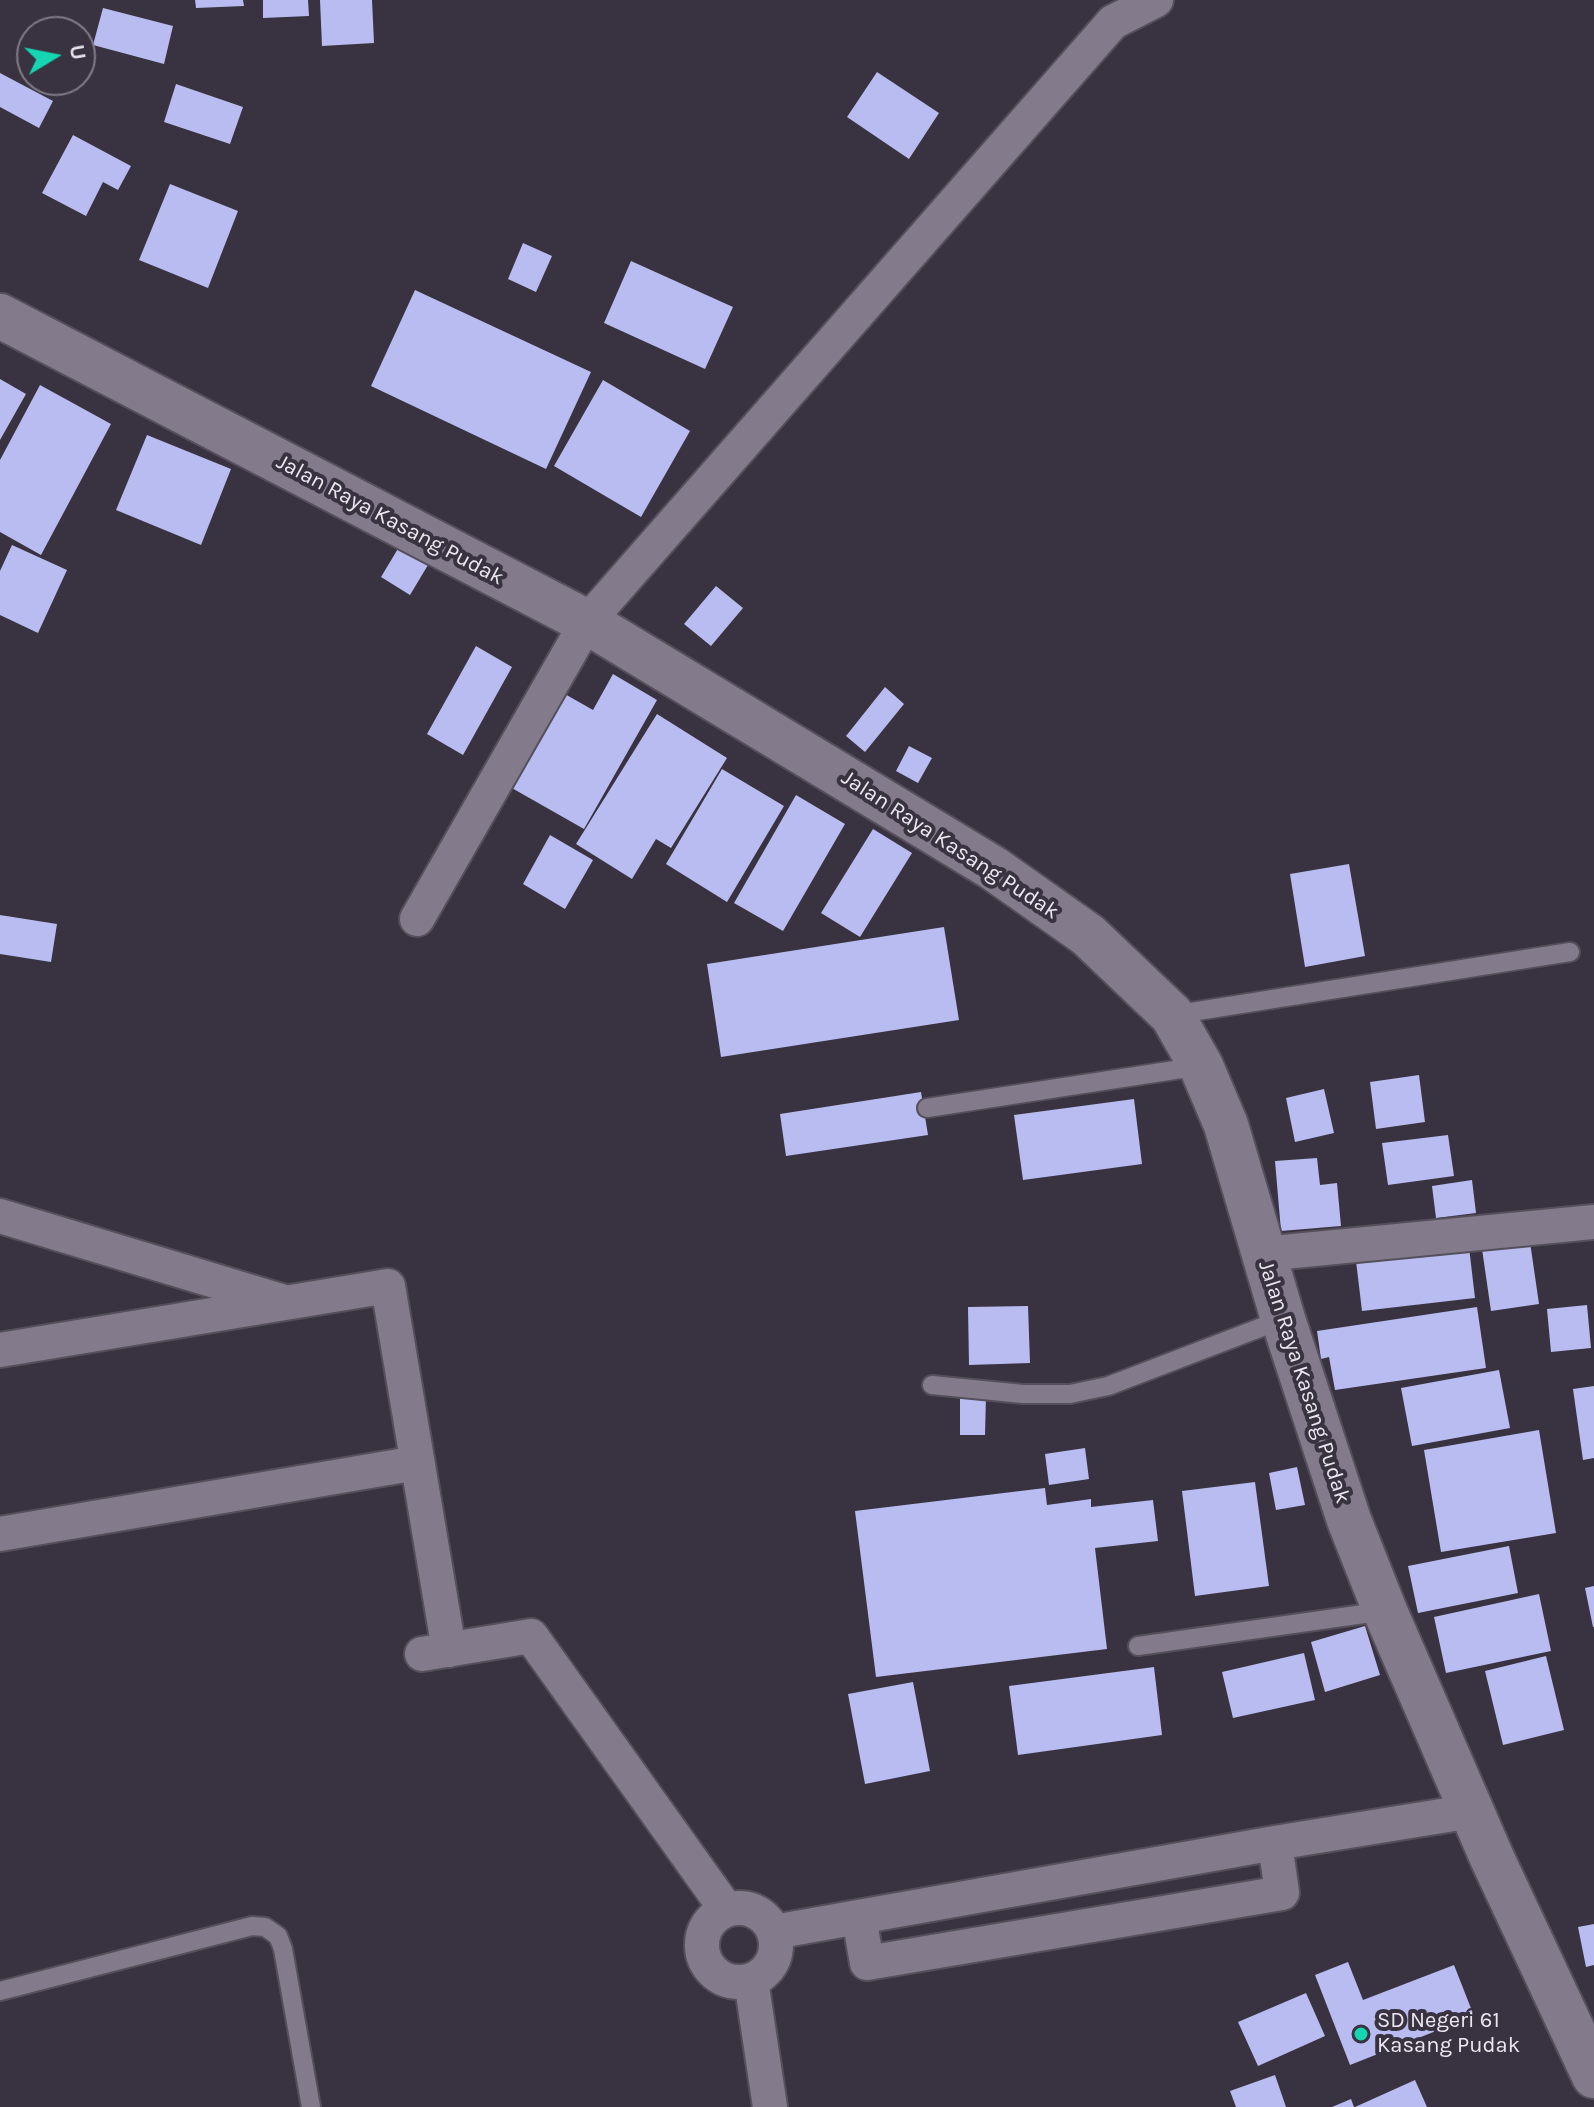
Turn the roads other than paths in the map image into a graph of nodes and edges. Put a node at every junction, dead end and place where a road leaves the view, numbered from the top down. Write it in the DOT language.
graph roads {
  1 [pos="1156,0"];
  2 [pos="1111,11"];
  3 [pos="0,316"];
  4 [pos="587,622"];
  5 [pos="417,919"];
  6 [pos="1570,952"];
  7 [pos="1172,1015"];
  8 [pos="1201,1066"];
  9 [pos="927,1108"];
  10 [pos="0,1216"];
  11 [pos="1594,1222"];
  12 [pos="1263,1254"];
  13 [pos="290,1303"];
  14 [pos="1283,1319"];
  15 [pos="0,1350"];
  16 [pos="932,1385"];
  17 [pos="417,1463"];
  18 [pos="0,1534"];
  19 [pos="1385,1611"];
  20 [pos="1138,1646"];
  21 [pos="1472,1811"];
  22 [pos="1275,1843"];
  23 [pos="726,1909"];
  24 [pos="859,1917"];
  25 [pos="774,1932"];
  26 [pos="751,1980"];
  27 [pos="0,1991"];
  28 [pos="1594,2076"];
  29 [pos="311,2107"];
  30 [pos="770,2107"];
  1 -- 2 [label="street"];
  2 -- 4 [label="street"];
  3 -- 4 [label="street, Jalan Raya Kasang Pudak"];
  4 -- 5 [label="street"];
  4 -- 7 [label="street, Jalan Raya Kasang Pudak"];
  6 -- 7 [label="lane"];
  7 -- 8 [label="street, Jalan Raya Kasang Pudak"];
  8 -- 9 [label="lane"];
  8 -- 12 [label="street, Jalan Raya Kasang Pudak"];
  10 -- 13 [label="street"];
  11 -- 12 [label="street"];
  12 -- 14 [label="street, Jalan Raya Kasang Pudak"];
  13 -- 15 [label="street"];
  13 -- 17 [label="street"];
  14 -- 16 [label="lane"];
  14 -- 19 [label="street, Jalan Raya Kasang Pudak"];
  17 -- 18 [label="street"];
  17 -- 23 [label="street"];
  19 -- 20 [label="lane"];
  19 -- 21 [label="street, Jalan Raya Kasang Pudak"];
  21 -- 22 [label="street"];
  21 -- 28 [label="street, Jalan Raya Kasang Pudak"];
  22 -- 24 [label="street"];
  22 -- 24 [label="street"];
  23 -- 25 [label="street"];
  23 -- 26 [label="street"];
  24 -- 25 [label="street"];
  25 -- 26 [label="street"];
  26 -- 30 [label="street"];
  27 -- 29 [label="lane"];
}
